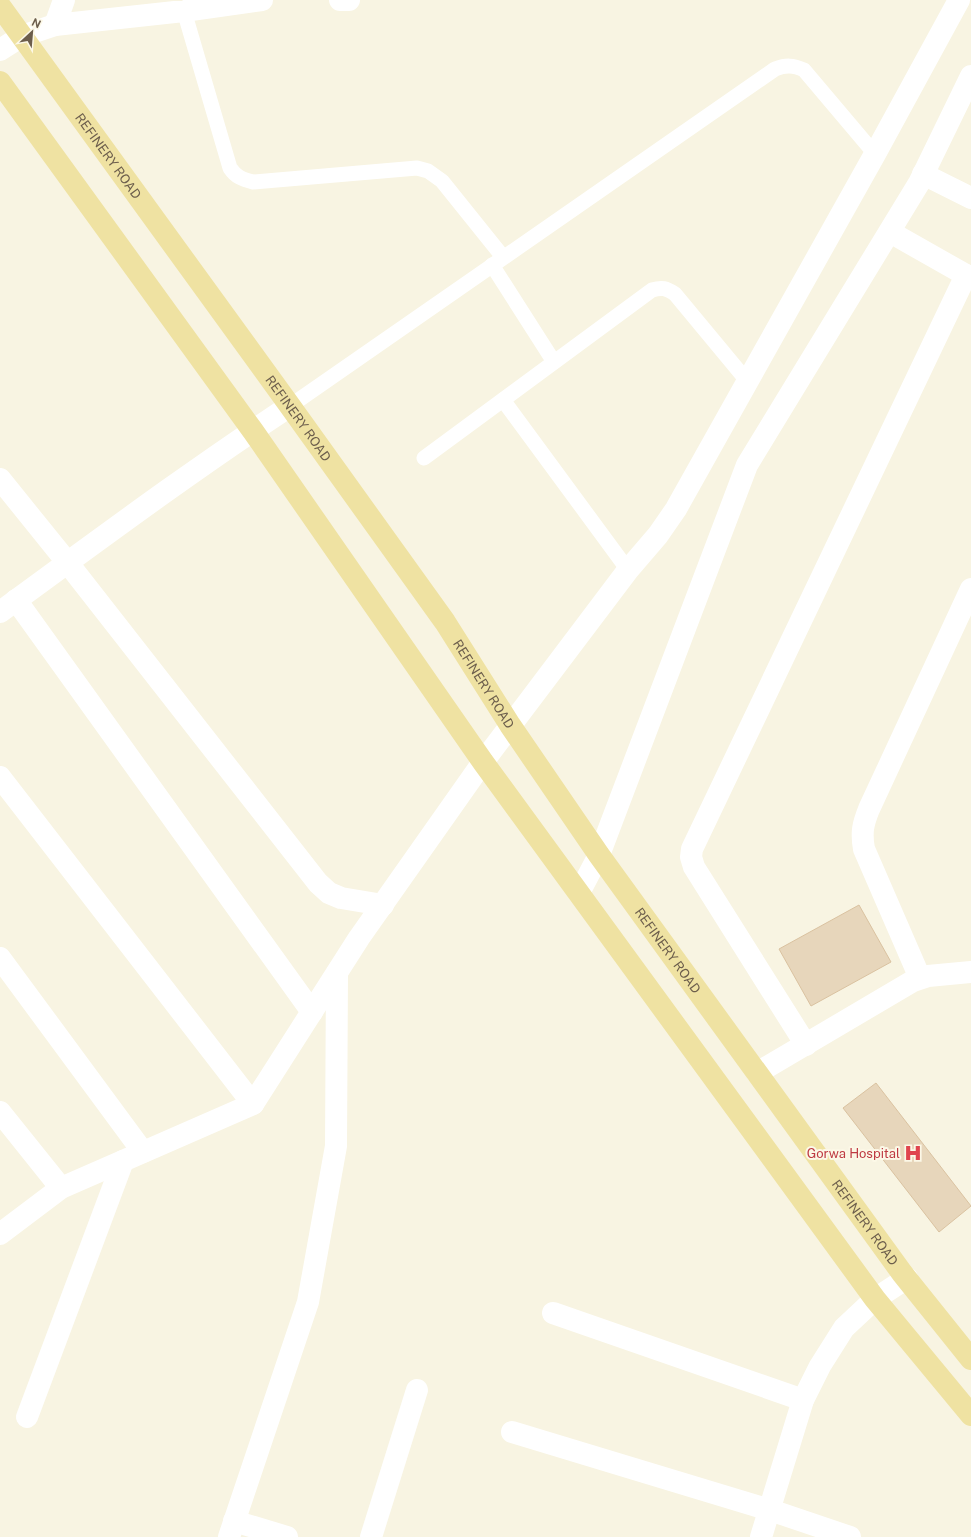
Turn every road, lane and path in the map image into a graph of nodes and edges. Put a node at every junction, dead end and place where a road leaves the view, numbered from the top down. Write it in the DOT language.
graph roads {
  1 [pos="64,0"];
  2 [pos="262,0"];
  3 [pos="340,0"];
  4 [pos="349,0"];
  5 [pos="960,0"];
  6 [pos="0,6"];
  7 [pos="184,11"];
  8 [pos="55,25"];
  9 [pos="22,36"];
  10 [pos="0,50"];
  11 [pos="971,76"];
  12 [pos="0,82"];
  13 [pos="875,154"];
  14 [pos="923,174"];
  15 [pos="971,198"];
  16 [pos="890,232"];
  17 [pos="497,261"];
  18 [pos="968,277"];
  19 [pos="554,362"];
  20 [pos="748,382"];
  21 [pos="503,400"];
  22 [pos="290,406"];
  23 [pos="252,431"];
  24 [pos="424,458"];
  25 [pos="0,479"];
  26 [pos="67,562"];
  27 [pos="628,570"];
  28 [pos="971,589"];
  29 [pos="8,606"];
  30 [pos="510,725"];
  31 [pos="483,762"];
  32 [pos="0,777"];
  33 [pos="600,855"];
  34 [pos="579,893"];
  35 [pos="383,905"];
  36 [pos="0,958"];
  37 [pos="971,972"];
  38 [pos="337,974"];
  39 [pos="920,978"];
  40 [pos="312,1012"];
  41 [pos="806,1045"];
  42 [pos="758,1073"];
  43 [pos="253,1104"];
  44 [pos="0,1112"];
  45 [pos="143,1152"];
  46 [pos="123,1161"];
  47 [pos="60,1188"];
  48 [pos="0,1234"];
  49 [pos="906,1278"];
  50 [pos="875,1300"];
  51 [pos="553,1313"];
  52 [pos="971,1359"];
  53 [pos="417,1390"];
  54 [pos="803,1400"];
  55 [pos="971,1416"];
  56 [pos="27,1417"];
  57 [pos="512,1432"];
  58 [pos="770,1510"];
  59 [pos="232,1529"];
  60 [pos="287,1537"];
  61 [pos="372,1537"];
  62 [pos="761,1537"];
  63 [pos="850,1537"];
  1 -- 8 [label="street"];
  2 -- 7 [label="street"];
  3 -- 4 [label="street"];
  5 -- 13 [label="street"];
  6 -- 9 [label="main road, REFINERY ROAD"];
  7 -- 8 [label="street"];
  7 -- 17 [label="lane"];
  8 -- 9 [label="street"];
  9 -- 10 [label="street"];
  9 -- 22 [label="main road, REFINERY ROAD"];
  11 -- 14 [label="street"];
  12 -- 23 [label="main road"];
  13 -- 17 [label="lane"];
  13 -- 20 [label="street"];
  14 -- 15 [label="street"];
  14 -- 16 [label="street"];
  16 -- 18 [label="street"];
  16 -- 33 [label="street"];
  17 -- 19 [label="lane"];
  17 -- 22 [label="lane"];
  18 -- 41 [label="street"];
  19 -- 20 [label="lane"];
  19 -- 21 [label="lane"];
  20 -- 27 [label="street"];
  21 -- 24 [label="lane"];
  21 -- 27 [label="lane"];
  22 -- 23 [label="street"];
  22 -- 30 [label="main road, REFINERY ROAD"];
  23 -- 26 [label="street"];
  23 -- 31 [label="main road"];
  25 -- 26 [label="street"];
  26 -- 29 [label="street"];
  26 -- 35 [label="street"];
  27 -- 30 [label="street"];
  28 -- 39 [label="street"];
  29 -- 40 [label="street"];
  30 -- 31 [label="street"];
  30 -- 33 [label="main road, REFINERY ROAD"];
  31 -- 34 [label="main road"];
  31 -- 35 [label="street"];
  32 -- 43 [label="street"];
  33 -- 34 [label="street"];
  33 -- 42 [label="main road, REFINERY ROAD"];
  34 -- 50 [label="main road"];
  35 -- 38 [label="street"];
  36 -- 45 [label="street"];
  37 -- 39 [label="street"];
  38 -- 40 [label="street"];
  38 -- 59 [label="street"];
  39 -- 41 [label="street"];
  40 -- 43 [label="street"];
  41 -- 42 [label="street"];
  42 -- 49 [label="main road, REFINERY ROAD"];
  43 -- 45 [label="street"];
  44 -- 47 [label="street"];
  45 -- 46 [label="street"];
  46 -- 47 [label="street"];
  46 -- 56 [label="street"];
  47 -- 48 [label="street"];
  49 -- 50 [label="street"];
  49 -- 52 [label="main road, REFINERY ROAD"];
  50 -- 54 [label="street"];
  50 -- 55 [label="main road"];
  51 -- 54 [label="street"];
  53 -- 61 [label="street"];
  54 -- 58 [label="street"];
  57 -- 58 [label="street"];
  58 -- 62 [label="street"];
  58 -- 63 [label="street"];
  59 -- 60 [label="street"];
}
